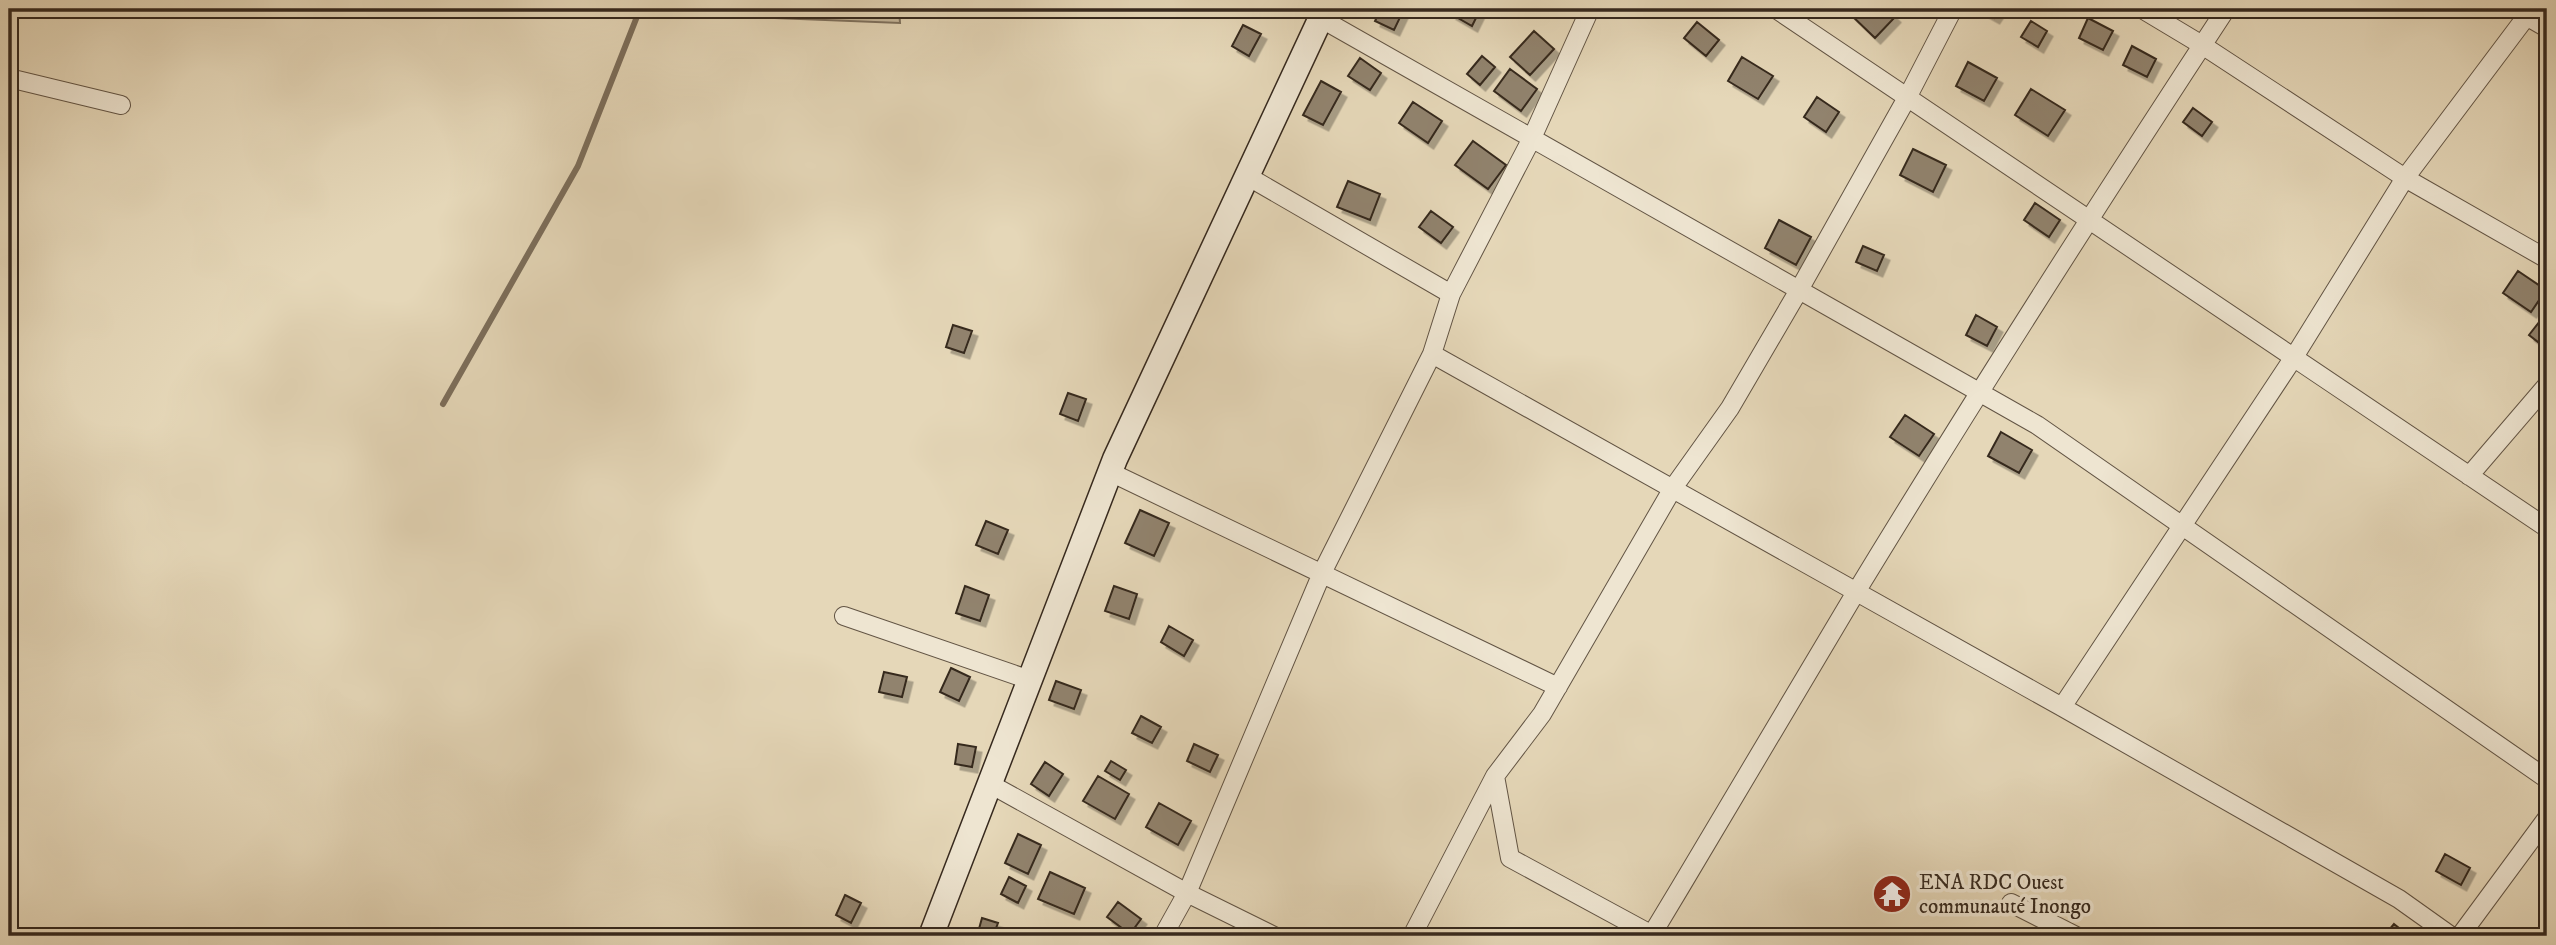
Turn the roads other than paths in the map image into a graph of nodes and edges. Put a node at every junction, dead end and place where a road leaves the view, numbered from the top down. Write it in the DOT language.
graph roads {
  1 [pos="1590,9"];
  2 [pos="1776,9"];
  3 [pos="1952,9"];
  4 [pos="2142,9"];
  5 [pos="2226,9"];
  6 [pos="2524,11"];
  7 [pos="1322,14"];
  8 [pos="2547,28"];
  9 [pos="2202,45"];
  10 [pos="9,78"];
  11 [pos="1908,96"];
  12 [pos="121,106"];
  13 [pos="1532,138"];
  14 [pos="1247,176"];
  15 [pos="2405,178"];
  16 [pos="2088,218"];
  17 [pos="2547,260"];
  18 [pos="1799,290"];
  19 [pos="1451,294"];
  20 [pos="1432,354"];
  21 [pos="2294,357"];
  22 [pos="2547,385"];
  23 [pos="1980,393"];
  24 [pos="1110,472"];
  25 [pos="2469,475"];
  26 [pos="1673,488"];
  27 [pos="2183,526"];
  28 [pos="2547,528"];
  29 [pos="1322,573"];
  30 [pos="1857,591"];
  31 [pos="844,616"];
  32 [pos="1030,680"];
  33 [pos="1558,687"];
  34 [pos="2062,707"];
  35 [pos="1495,776"];
  36 [pos="2547,779"];
  37 [pos="990,784"];
  38 [pos="2547,818"];
  39 [pos="1187,893"];
  40 [pos="2011,903"];
  41 [pos="931,936"];
  42 [pos="1163,936"];
  43 [pos="1274,936"];
  44 [pos="1412,936"];
  45 [pos="1653,936"];
  46 [pos="2076,936"];
  47 [pos="2451,936"];
  48 [pos="2460,936"];
  1 -- 13 [label="street"];
  2 -- 11 [label="street"];
  3 -- 11 [label="street"];
  4 -- 9 [label="street"];
  5 -- 9 [label="street"];
  6 -- 8 [label="street"];
  6 -- 15 [label="street"];
  7 -- 13 [label="street"];
  7 -- 14 [label="street"];
  9 -- 15 [label="street"];
  9 -- 16 [label="street"];
  10 -- 12 [label="street"];
  11 -- 16 [label="street"];
  11 -- 18 [label="street"];
  13 -- 18 [label="street"];
  13 -- 19 [label="street"];
  14 -- 19 [label="street"];
  14 -- 24 [label="street"];
  15 -- 17 [label="street"];
  15 -- 21 [label="street"];
  16 -- 21 [label="street"];
  16 -- 23 [label="street"];
  18 -- 23 [label="street"];
  18 -- 26 [label="street"];
  19 -- 20 [label="street"];
  20 -- 26 [label="street"];
  20 -- 29 [label="street"];
  21 -- 25 [label="street"];
  21 -- 27 [label="street"];
  22 -- 25 [label="street"];
  23 -- 27 [label="street"];
  23 -- 30 [label="street"];
  24 -- 29 [label="street"];
  24 -- 32 [label="street"];
  25 -- 28 [label="street"];
  26 -- 30 [label="street"];
  26 -- 33 [label="street"];
  27 -- 34 [label="street"];
  27 -- 36 [label="street"];
  29 -- 33 [label="street"];
  29 -- 39 [label="street"];
  30 -- 34 [label="street"];
  30 -- 45 [label="street"];
  31 -- 32 [label="street"];
  32 -- 37 [label="street"];
  33 -- 35 [label="street"];
  34 -- 47 [label="street"];
  35 -- 44 [label="street"];
  35 -- 45 [label="street"];
  37 -- 39 [label="street"];
  37 -- 41 [label="street"];
  38 -- 48 [label="street"];
  39 -- 42 [label="street"];
  39 -- 43 [label="street"];
  40 -- 46 [label="street"];
}
